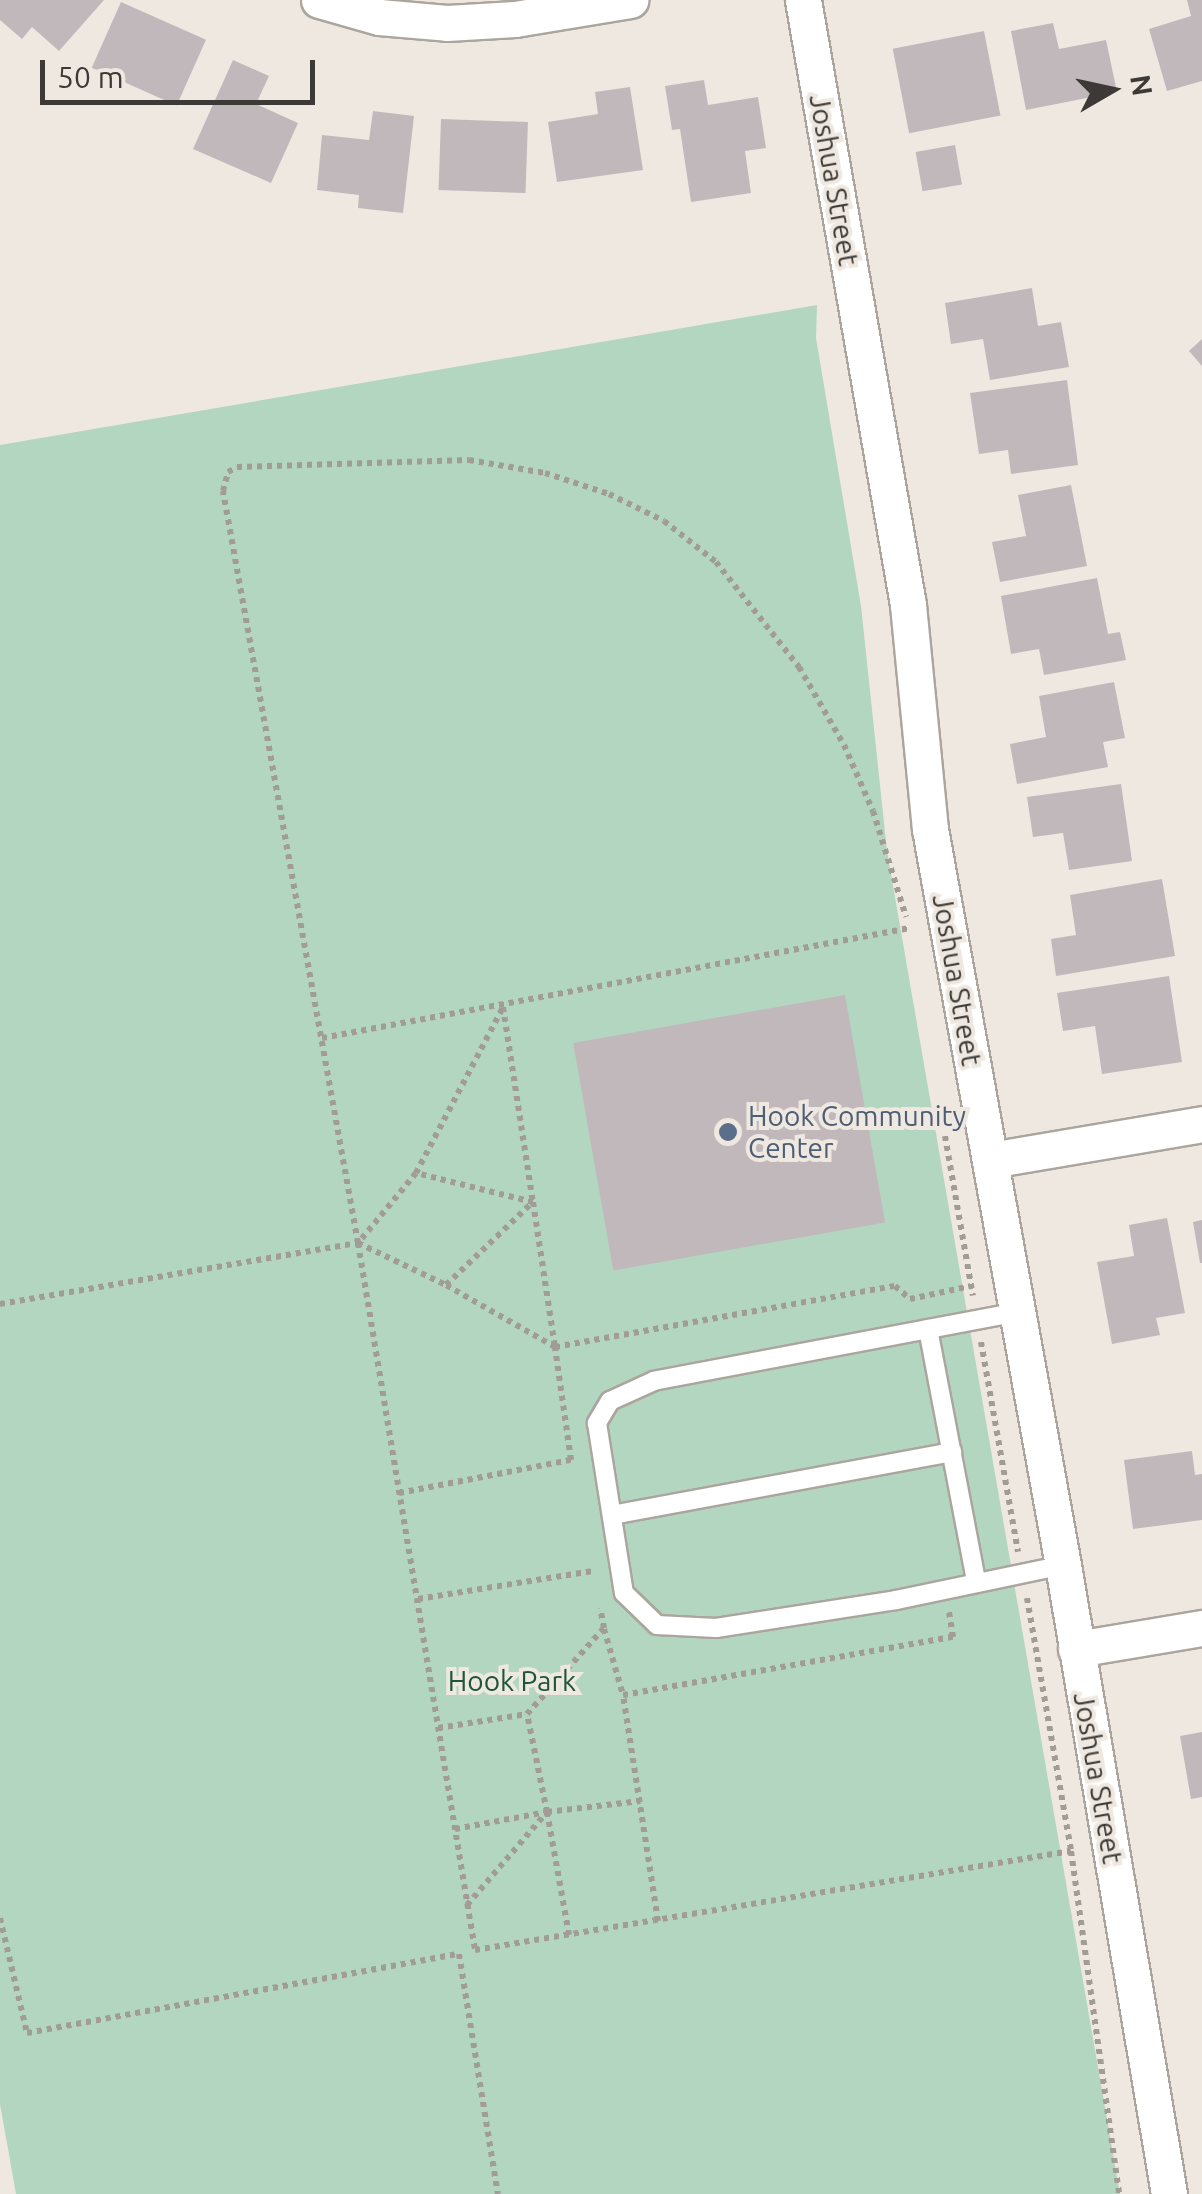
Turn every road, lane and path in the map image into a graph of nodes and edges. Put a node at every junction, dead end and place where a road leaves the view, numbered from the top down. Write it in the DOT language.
graph roads {
  1 [pos="319,0"];
  2 [pos="630,0"];
  3 [pos="803,0"];
  4 [pos="910,928"];
  5 [pos="913,947"];
  6 [pos="503,1006"];
  7 [pos="322,1038"];
  8 [pos="942,1116"];
  9 [pos="1202,1124"];
  10 [pos="990,1160"];
  11 [pos="416,1173"];
  12 [pos="533,1202"];
  13 [pos="358,1243"];
  14 [pos="446,1286"];
  15 [pos="971,1286"];
  16 [pos="0,1304"];
  17 [pos="1018,1312"];
  18 [pos="977,1320"];
  19 [pos="928,1329"];
  20 [pos="555,1347"];
  21 [pos="952,1452"];
  22 [pos="400,1494"];
  23 [pos="612,1515"];
  24 [pos="1063,1565"];
  25 [pos="1022,1572"];
  26 [pos="976,1581"];
  27 [pos="595,1584"];
  28 [pos="418,1599"];
  29 [pos="598,1599"];
  30 [pos="948,1604"];
  31 [pos="604,1628"];
  32 [pos="1202,1628"];
  33 [pos="1076,1650"];
  34 [pos="623,1695"];
  35 [pos="527,1714"];
  36 [pos="438,1728"];
  37 [pos="640,1801"];
  38 [pos="547,1812"];
  39 [pos="455,1830"];
  40 [pos="1071,1851"];
  41 [pos="467,1906"];
  42 [pos="0,1918"];
  43 [pos="658,1921"];
  44 [pos="568,1935"];
  45 [pos="475,1950"];
  46 [pos="458,1954"];
  47 [pos="498,2194"];
  48 [pos="1120,2194"];
  49 [pos="1169,2194"];
  1 -- 2 [label="street"];
  3 -- 10 [label="street, Joshua Street"];
  4 -- 5 [label="path"];
  4 -- 6 [label="path"];
  4 -- 7 [label="path"];
  6 -- 7 [label="path"];
  6 -- 11 [label="path"];
  6 -- 12 [label="path"];
  7 -- 13 [label="path"];
  8 -- 15 [label="path"];
  9 -- 10 [label="street"];
  10 -- 17 [label="street, Joshua Street"];
  11 -- 12 [label="path"];
  11 -- 13 [label="path"];
  12 -- 14 [label="path"];
  12 -- 20 [label="path"];
  13 -- 14 [label="path"];
  13 -- 16 [label="path"];
  13 -- 22 [label="path"];
  14 -- 20 [label="path"];
  15 -- 18 [label="path"];
  15 -- 20 [label="path"];
  17 -- 18 [label="lane"];
  17 -- 24 [label="street, Joshua Street"];
  18 -- 19 [label="lane"];
  18 -- 25 [label="path"];
  19 -- 21 [label="lane"];
  19 -- 23 [label="lane"];
  20 -- 22 [label="path"];
  21 -- 23 [label="lane"];
  21 -- 26 [label="lane"];
  22 -- 28 [label="path"];
  23 -- 26 [label="lane"];
  24 -- 25 [label="lane"];
  24 -- 33 [label="street, Joshua Street"];
  25 -- 26 [label="lane"];
  25 -- 40 [label="path"];
  27 -- 28 [label="path"];
  28 -- 36 [label="path"];
  29 -- 31 [label="path"];
  30 -- 34 [label="path"];
  31 -- 34 [label="path"];
  31 -- 35 [label="path"];
  32 -- 33 [label="street"];
  33 -- 49 [label="street, Joshua Street"];
  34 -- 37 [label="path"];
  35 -- 36 [label="path"];
  35 -- 38 [label="path"];
  36 -- 39 [label="path"];
  37 -- 38 [label="path"];
  37 -- 43 [label="path"];
  38 -- 39 [label="path"];
  38 -- 41 [label="path"];
  38 -- 44 [label="path"];
  39 -- 41 [label="path"];
  40 -- 43 [label="path"];
  40 -- 48 [label="path"];
  41 -- 45 [label="path"];
  42 -- 46 [label="path"];
  43 -- 44 [label="path"];
  44 -- 45 [label="path"];
  45 -- 46 [label="path"];
  46 -- 47 [label="path"];
}
